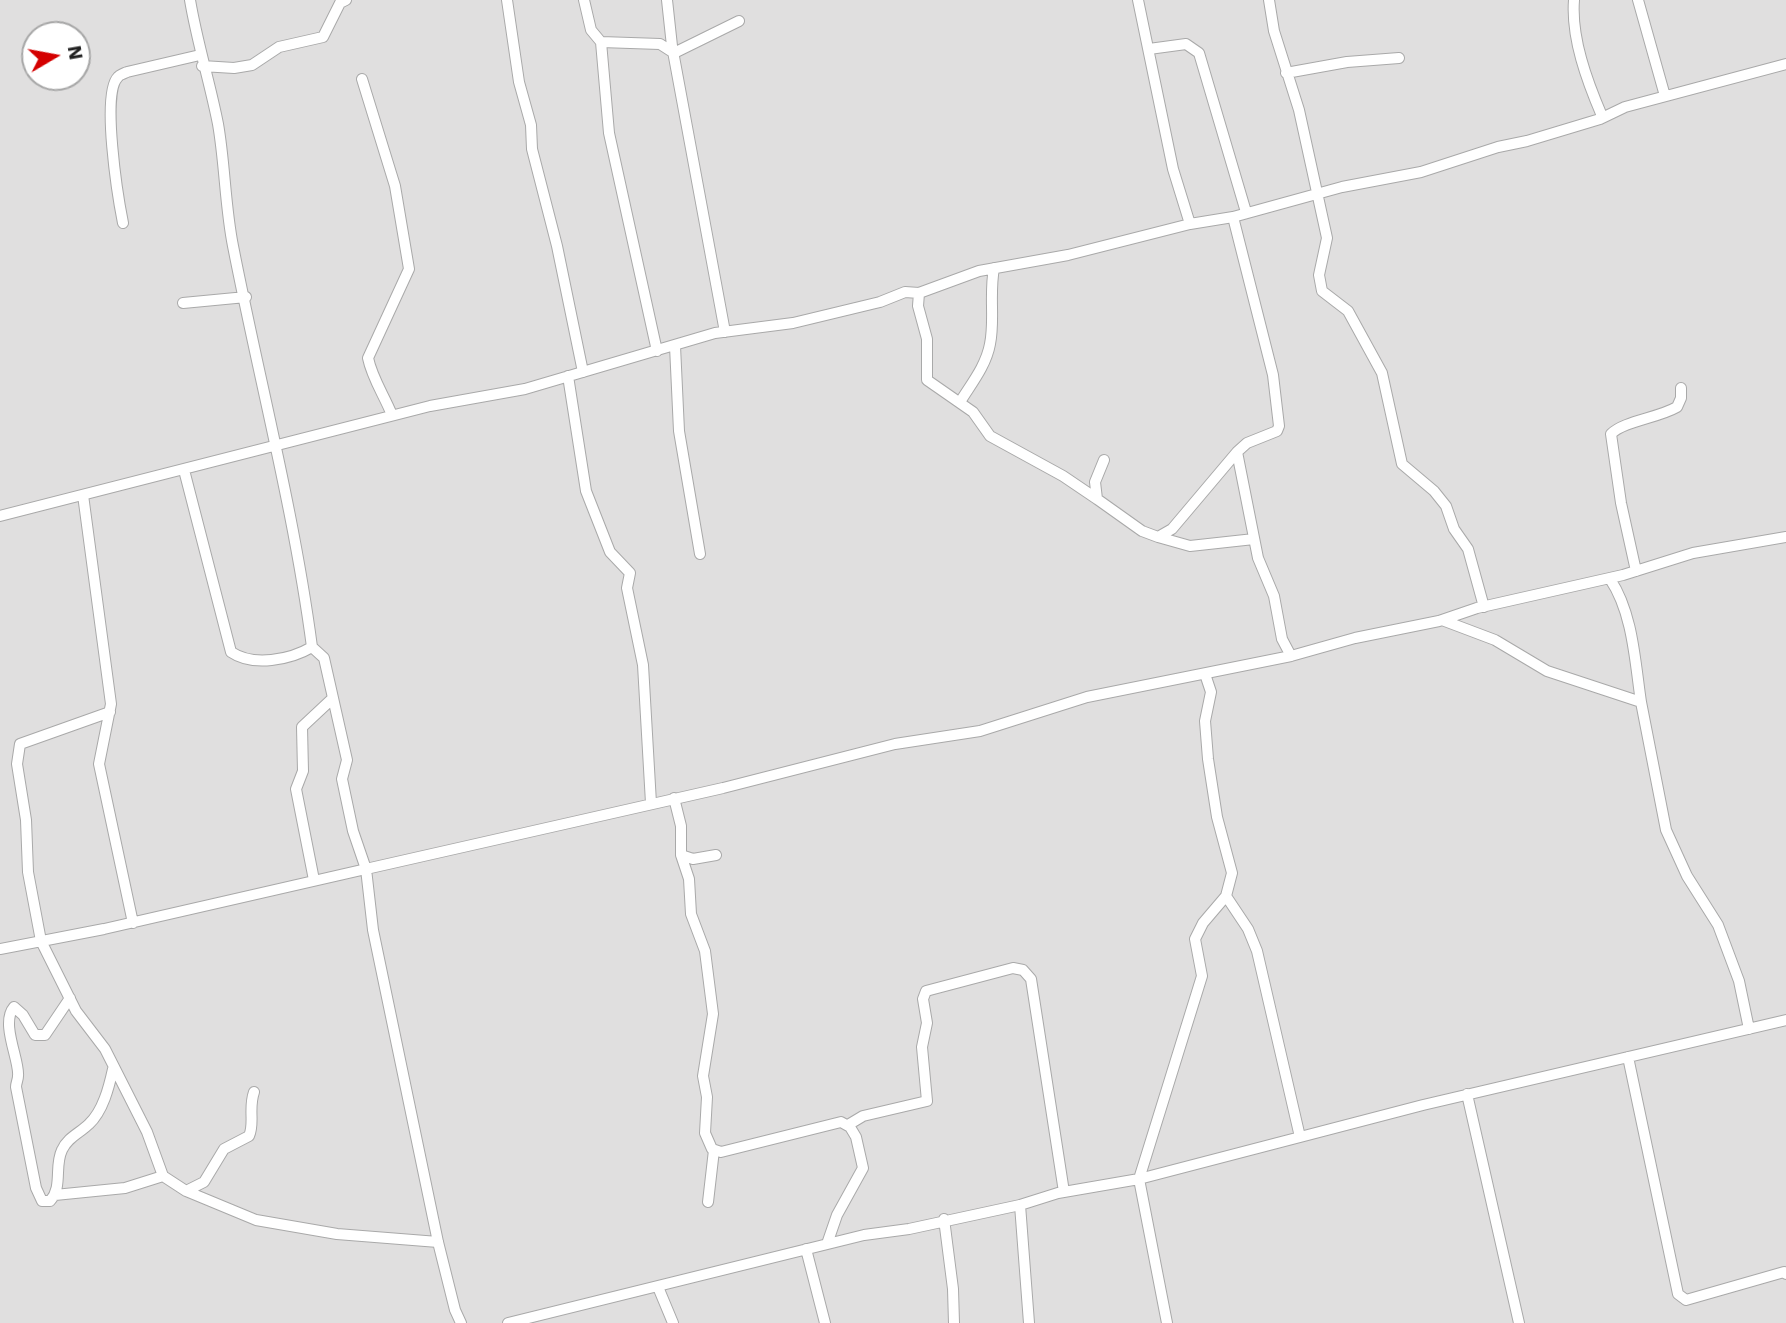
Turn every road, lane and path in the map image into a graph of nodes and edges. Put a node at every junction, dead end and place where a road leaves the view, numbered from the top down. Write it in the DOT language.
graph roads {
  1 [pos="190,0"];
  2 [pos="507,0"];
  3 [pos="584,0"];
  4 [pos="667,0"];
  5 [pos="1138,0"];
  6 [pos="1269,0"];
  7 [pos="1574,0"];
  8 [pos="1637,0"];
  9 [pos="342,1"];
  10 [pos="739,21"];
  11 [pos="601,43"];
  12 [pos="1149,49"];
  13 [pos="674,54"];
  14 [pos="1398,58"];
  15 [pos="201,61"];
  16 [pos="1786,64"];
  17 [pos="1286,72"];
  18 [pos="362,79"];
  19 [pos="1665,96"];
  20 [pos="1602,116"];
  21 [pos="1316,194"];
  22 [pos="1246,212"];
  23 [pos="1233,217"];
  24 [pos="123,223"];
  25 [pos="1189,224"];
  26 [pos="994,268"];
  27 [pos="919,293"];
  28 [pos="246,297"];
  29 [pos="183,303"];
  30 [pos="725,332"];
  31 [pos="675,346"];
  32 [pos="657,351"];
  33 [pos="583,372"];
  34 [pos="568,376"];
  35 [pos="1681,388"];
  36 [pos="960,402"];
  37 [pos="392,415"];
  38 [pos="274,447"];
  39 [pos="1237,452"];
  40 [pos="1104,460"];
  41 [pos="184,470"];
  42 [pos="83,495"];
  43 [pos="1097,499"];
  44 [pos="0,516"];
  45 [pos="1158,537"];
  46 [pos="1786,537"];
  47 [pos="1254,539"];
  48 [pos="700,554"];
  49 [pos="1636,571"];
  50 [pos="1610,579"];
  51 [pos="1483,607"];
  52 [pos="1442,620"];
  53 [pos="312,647"];
  54 [pos="1291,656"];
  55 [pos="1205,674"];
  56 [pos="333,698"];
  57 [pos="1641,702"];
  58 [pos="110,712"];
  59 [pos="674,798"];
  60 [pos="651,803"];
  61 [pos="681,855"];
  62 [pos="716,855"];
  63 [pos="366,869"];
  64 [pos="314,880"];
  65 [pos="1226,896"];
  66 [pos="133,923"];
  67 [pos="40,941"];
  68 [pos="0,949"];
  69 [pos="70,998"];
  70 [pos="1786,1020"];
  71 [pos="1749,1029"];
  72 [pos="1628,1057"];
  73 [pos="113,1069"];
  74 [pos="254,1092"];
  75 [pos="1467,1094"];
  76 [pos="848,1125"];
  77 [pos="1300,1137"];
  78 [pos="714,1150"];
  79 [pos="163,1176"];
  80 [pos="1139,1179"];
  81 [pos="186,1191"];
  82 [pos="1065,1192"];
  83 [pos="55,1195"];
  84 [pos="708,1202"];
  85 [pos="1020,1205"];
  86 [pos="944,1219"];
  87 [pos="438,1242"];
  88 [pos="827,1244"];
  89 [pos="806,1249"];
  90 [pos="1786,1274"];
  91 [pos="658,1287"];
  92 [pos="461,1323"];
  93 [pos="508,1323"];
  94 [pos="673,1323"];
  95 [pos="825,1323"];
  96 [pos="954,1323"];
  97 [pos="1029,1323"];
  98 [pos="1167,1323"];
  99 [pos="1519,1323"];
  1 -- 15 [label="street"];
  2 -- 33 [label="street"];
  3 -- 11 [label="street"];
  4 -- 13 [label="street"];
  5 -- 12 [label="street"];
  6 -- 17 [label="street"];
  7 -- 20 [label="street"];
  8 -- 19 [label="street"];
  9 -- 15 [label="street"];
  10 -- 13 [label="street"];
  11 -- 13 [label="street"];
  11 -- 32 [label="street"];
  12 -- 22 [label="street"];
  12 -- 25 [label="street"];
  13 -- 30 [label="street"];
  14 -- 17 [label="street"];
  15 -- 24 [label="street"];
  15 -- 28 [label="street"];
  16 -- 19 [label="street"];
  17 -- 21 [label="street"];
  18 -- 37 [label="street"];
  19 -- 20 [label="street"];
  20 -- 21 [label="street"];
  21 -- 22 [label="street"];
  21 -- 51 [label="street"];
  22 -- 23 [label="street"];
  23 -- 25 [label="street"];
  23 -- 39 [label="street"];
  25 -- 26 [label="street"];
  26 -- 27 [label="street"];
  26 -- 36 [label="street"];
  27 -- 30 [label="street"];
  27 -- 36 [label="street"];
  28 -- 29 [label="street"];
  28 -- 38 [label="street"];
  30 -- 31 [label="street"];
  31 -- 32 [label="street"];
  31 -- 48 [label="street"];
  32 -- 33 [label="street"];
  33 -- 34 [label="street"];
  34 -- 37 [label="street"];
  34 -- 60 [label="street"];
  35 -- 49 [label="street"];
  36 -- 43 [label="street"];
  37 -- 38 [label="street"];
  38 -- 41 [label="street"];
  38 -- 53 [label="street"];
  39 -- 45 [label="street"];
  39 -- 47 [label="street"];
  40 -- 43 [label="street"];
  41 -- 42 [label="street"];
  41 -- 53 [label="street"];
  42 -- 44 [label="street"];
  42 -- 58 [label="street"];
  43 -- 45 [label="street"];
  45 -- 47 [label="street"];
  46 -- 49 [label="street"];
  47 -- 54 [label="street"];
  49 -- 50 [label="street"];
  50 -- 51 [label="street"];
  50 -- 57 [label="street"];
  51 -- 52 [label="street"];
  52 -- 54 [label="street"];
  52 -- 57 [label="street"];
  53 -- 56 [label="street"];
  54 -- 55 [label="street"];
  55 -- 59 [label="street"];
  55 -- 65 [label="street"];
  56 -- 63 [label="street"];
  56 -- 64 [label="street"];
  57 -- 71 [label="street"];
  58 -- 66 [label="street"];
  58 -- 67 [label="street"];
  59 -- 60 [label="street"];
  59 -- 61 [label="street"];
  60 -- 63 [label="street"];
  61 -- 62 [label="street"];
  61 -- 78 [label="street"];
  63 -- 64 [label="street"];
  63 -- 87 [label="street"];
  64 -- 66 [label="street"];
  65 -- 77 [label="street"];
  65 -- 80 [label="street"];
  66 -- 67 [label="street"];
  67 -- 68 [label="street"];
  67 -- 69 [label="street"];
  69 -- 73 [label="street"];
  69 -- 83 [label="street"];
  70 -- 71 [label="street"];
  71 -- 72 [label="street"];
  72 -- 75 [label="street"];
  72 -- 90 [label="street"];
  73 -- 79 [label="street"];
  73 -- 83 [label="street"];
  74 -- 81 [label="street"];
  75 -- 77 [label="street"];
  75 -- 99 [label="street"];
  76 -- 78 [label="street"];
  76 -- 82 [label="street"];
  76 -- 88 [label="street"];
  77 -- 80 [label="street"];
  78 -- 84 [label="street"];
  79 -- 81 [label="street"];
  79 -- 83 [label="street"];
  80 -- 82 [label="street"];
  80 -- 98 [label="street"];
  81 -- 87 [label="street"];
  82 -- 85 [label="street"];
  85 -- 86 [label="street"];
  85 -- 97 [label="street"];
  86 -- 88 [label="street"];
  86 -- 96 [label="street"];
  87 -- 92 [label="street"];
  88 -- 89 [label="street"];
  89 -- 91 [label="street"];
  89 -- 95 [label="street"];
  91 -- 93 [label="street"];
  91 -- 94 [label="street"];
}
